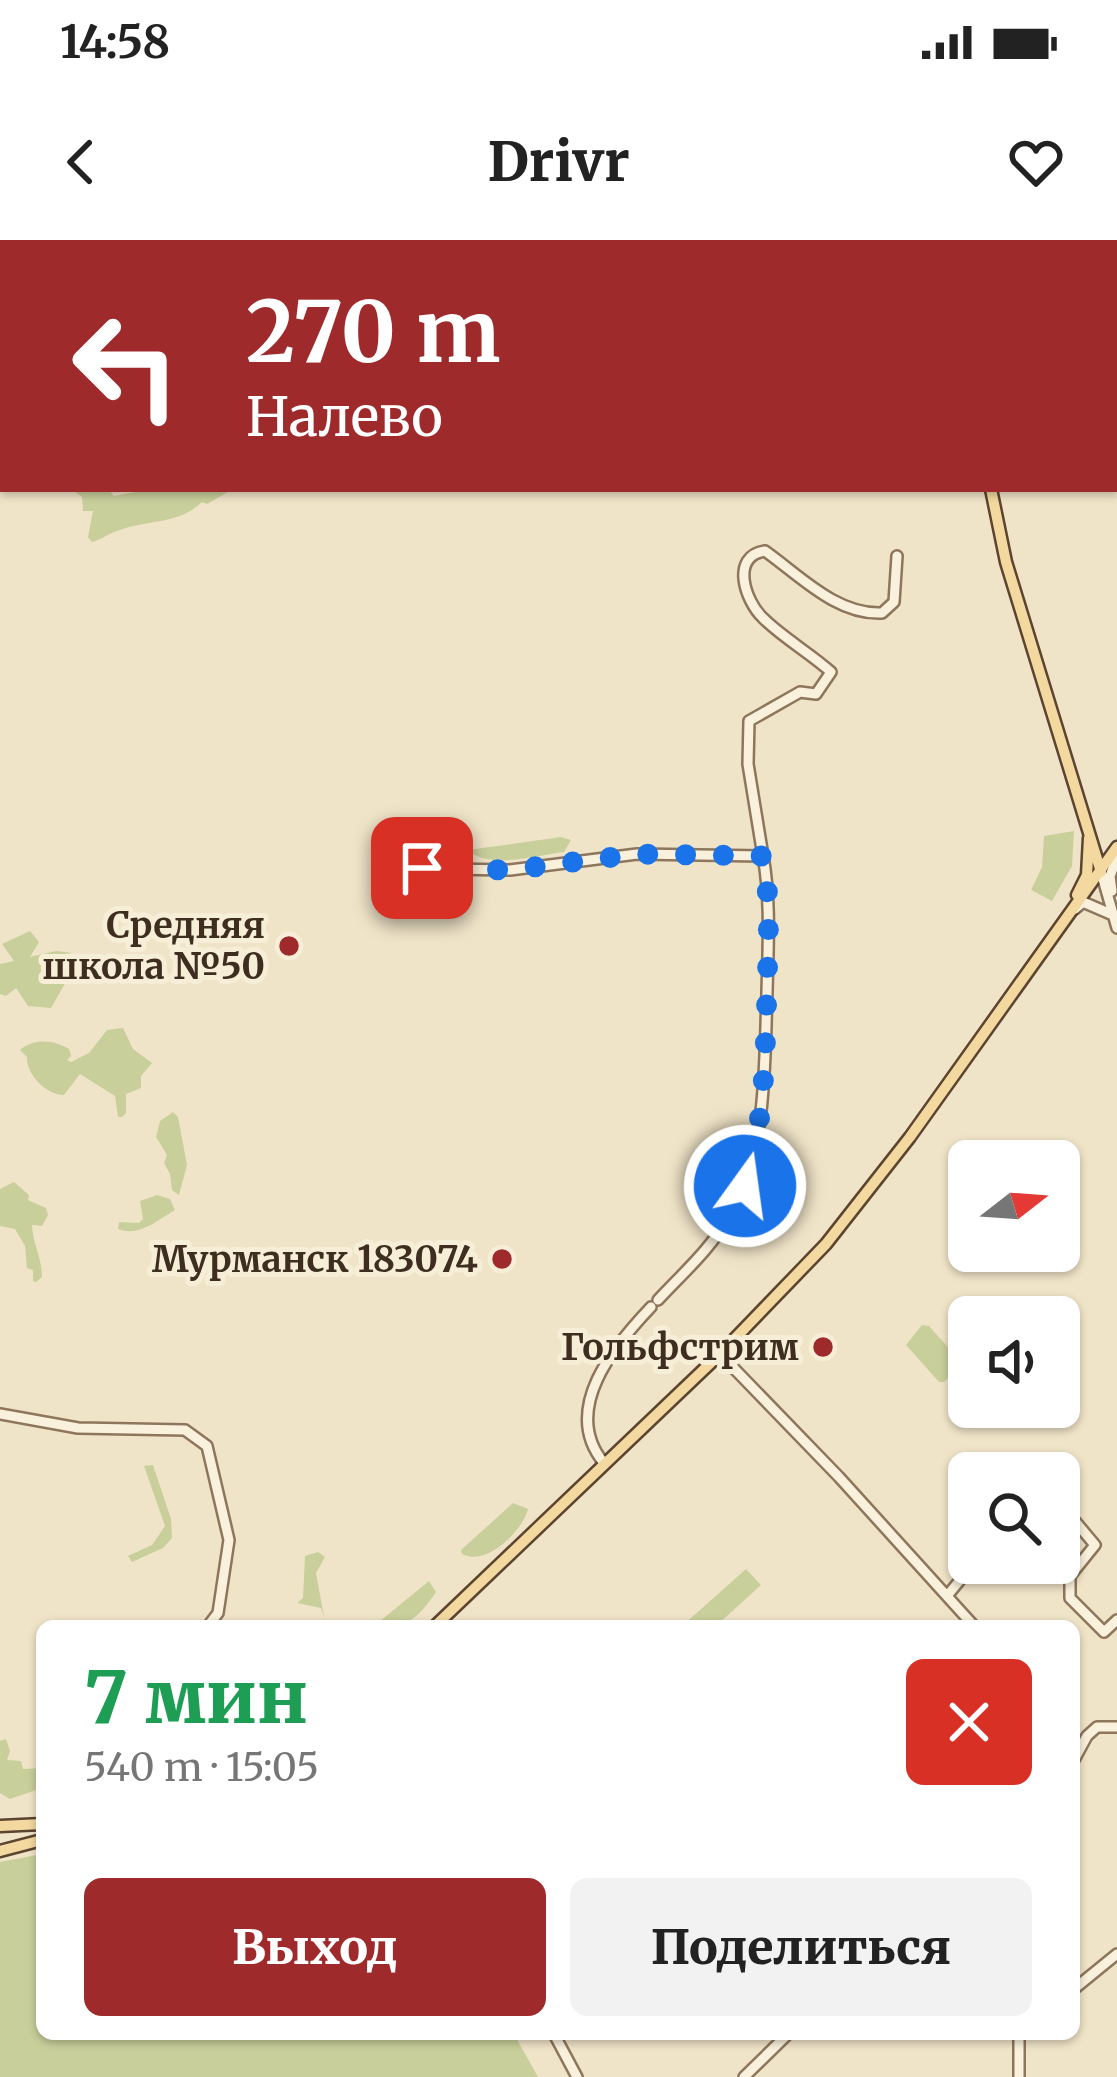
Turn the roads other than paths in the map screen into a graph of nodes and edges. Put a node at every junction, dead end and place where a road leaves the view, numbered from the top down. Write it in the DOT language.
graph roads {
  1 [pos="992,492"];
  2 [pos="897,556"];
  3 [pos="1090,829"];
  4 [pos="1117,847"];
  5 [pos="763,856"];
  6 [pos="1117,858"];
  7 [pos="386,868"];
  8 [pos="1101,872"];
  9 [pos="1113,915"];
  10 [pos="1066,916"];
  11 [pos="1117,928"];
  12 [pos="720,1354"];
  13 [pos="0,1414"];
  14 [pos="604,1463"];
  15 [pos="1080,1528"];
  16 [pos="1080,1566"];
  17 [pos="956,1584"];
  18 [pos="1070,1584"];
  19 [pos="946,1596"];
  20 [pos="212,1620"];
  21 [pos="441,1620"];
  22 [pos="968,1620"];
  23 [pos="1117,1620"];
  24 [pos="1117,1727"];
  25 [pos="1080,1730"];
  26 [pos="1087,1736"];
  27 [pos="1080,1749"];
  28 [pos="36,1824"];
  29 [pos="0,1826"];
  30 [pos="36,1842"];
  31 [pos="0,1851"];
  32 [pos="1116,1958"];
  33 [pos="1080,1985"];
  34 [pos="557,2040"];
  35 [pos="782,2040"];
  36 [pos="1018,2040"];
  37 [pos="577,2077"];
  38 [pos="744,2077"];
  39 [pos="1019,2077"];
  1 -- 3 [label="main road"];
  2 -- 5 [label="street"];
  3 -- 8 [label="main road"];
  3 -- 10 [label="main road"];
  4 -- 8 [label="main road"];
  5 -- 7 [label="street"];
  5 -- 14 [label="street"];
  6 -- 9 [label="street"];
  8 -- 9 [label="street"];
  8 -- 10 [label="main road"];
  9 -- 10 [label="street"];
  9 -- 11 [label="street"];
  10 -- 12 [label="main road"];
  12 -- 14 [label="main road"];
  12 -- 19 [label="street"];
  13 -- 20 [label="street"];
  14 -- 21 [label="main road"];
  15 -- 16 [label="street"];
  17 -- 19 [label="street"];
  18 -- 23 [label="street"];
  19 -- 22 [label="street"];
  24 -- 26 [label="street"];
  25 -- 26 [label="street"];
  26 -- 27 [label="street"];
  28 -- 29 [label="main road"];
  30 -- 31 [label="main road"];
  32 -- 33 [label="street"];
  34 -- 37 [label="street"];
  35 -- 38 [label="street"];
  36 -- 39 [label="street"];
}
